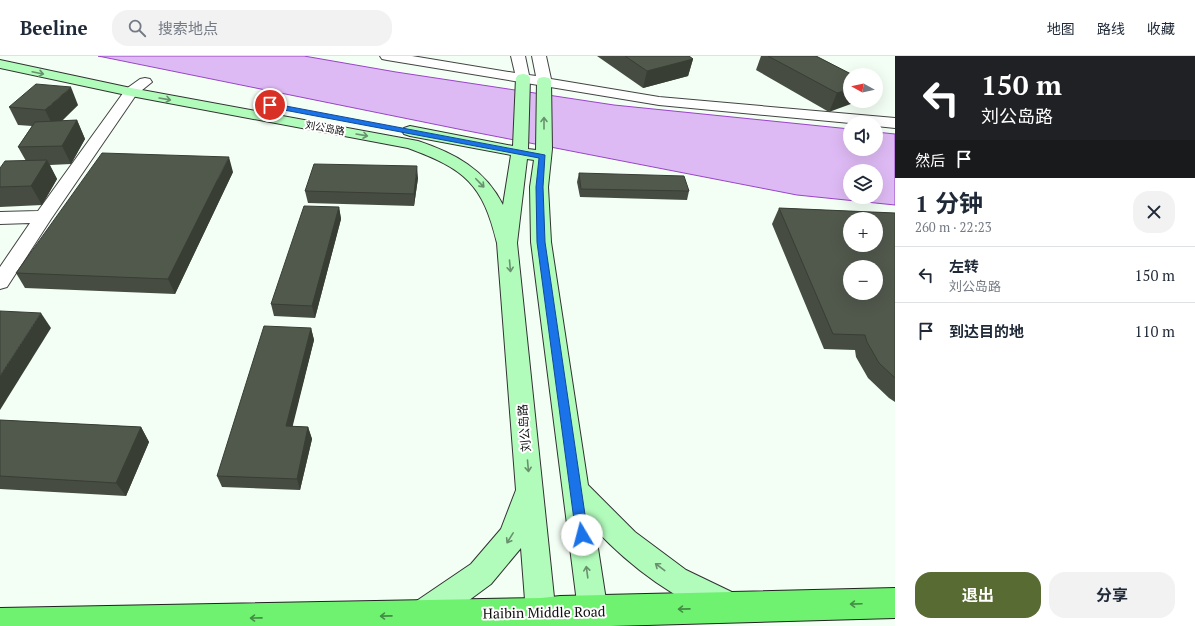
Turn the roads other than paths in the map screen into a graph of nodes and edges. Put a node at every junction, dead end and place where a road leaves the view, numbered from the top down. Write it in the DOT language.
graph roads {
  1 [pos="19,56"];
  2 [pos="387,56"];
  3 [pos="518,56"];
  4 [pos="539,56"];
  5 [pos="0,64"];
  6 [pos="523,78"];
  7 [pos="145,82"];
  8 [pos="544,89"];
  9 [pos="130,92"];
  10 [pos="895,123"];
  11 [pos="412,144"];
  12 [pos="520,154"];
  13 [pos="543,158"];
  14 [pos="43,217"];
  15 [pos="0,218"];
  16 [pos="508,243"];
  17 [pos="0,282"];
  18 [pos="530,489"];
  19 [pos="576,490"];
  20 [pos="895,603"];
  21 [pos="730,608"];
  22 [pos="423,615"];
  23 [pos="594,618"];
  24 [pos="542,619"];
  25 [pos="0,623"];
  1 -- 7 [label="main road, 刘公岛路"];
  2 -- 6 [label="street"];
  3 -- 6 [label="street"];
  4 -- 8 [label="street"];
  5 -- 9 [label="main road, 刘公岛路, one-way"];
  6 -- 8 [label="street"];
  6 -- 12 [label="main road"];
  7 -- 9 [label="street"];
  7 -- 12 [label="main road, 刘公岛路"];
  8 -- 10 [label="street"];
  13 -- 8 [label="main road, one-way"];
  9 -- 11 [label="main road, 刘公岛路, one-way"];
  9 -- 14 [label="street"];
  11 -- 12 [label="main road"];
  11 -- 16 [label="main road, 刘公岛路, one-way"];
  12 -- 13 [label="main road"];
  12 -- 16 [label="main road, 刘公岛路"];
  13 -- 19 [label="main road"];
  14 -- 15 [label="street"];
  14 -- 17 [label="street"];
  16 -- 18 [label="main road, 刘公岛路, one-way"];
  18 -- 22 [label="main road, one-way"];
  18 -- 24 [label="main road, 刘公岛路"];
  21 -- 19 [label="main road, one-way"];
  23 -- 19 [label="main road, one-way"];
  20 -- 21 [label="main road, Haibin Middle Road, one-way"];
  21 -- 23 [label="main road, Haibin Middle Road, one-way"];
  22 -- 24 [label="main road, Haibin Middle Road"];
  22 -- 25 [label="main road, Haibin Middle Road, one-way"];
  23 -- 24 [label="main road, Haibin Middle Road"];
}
